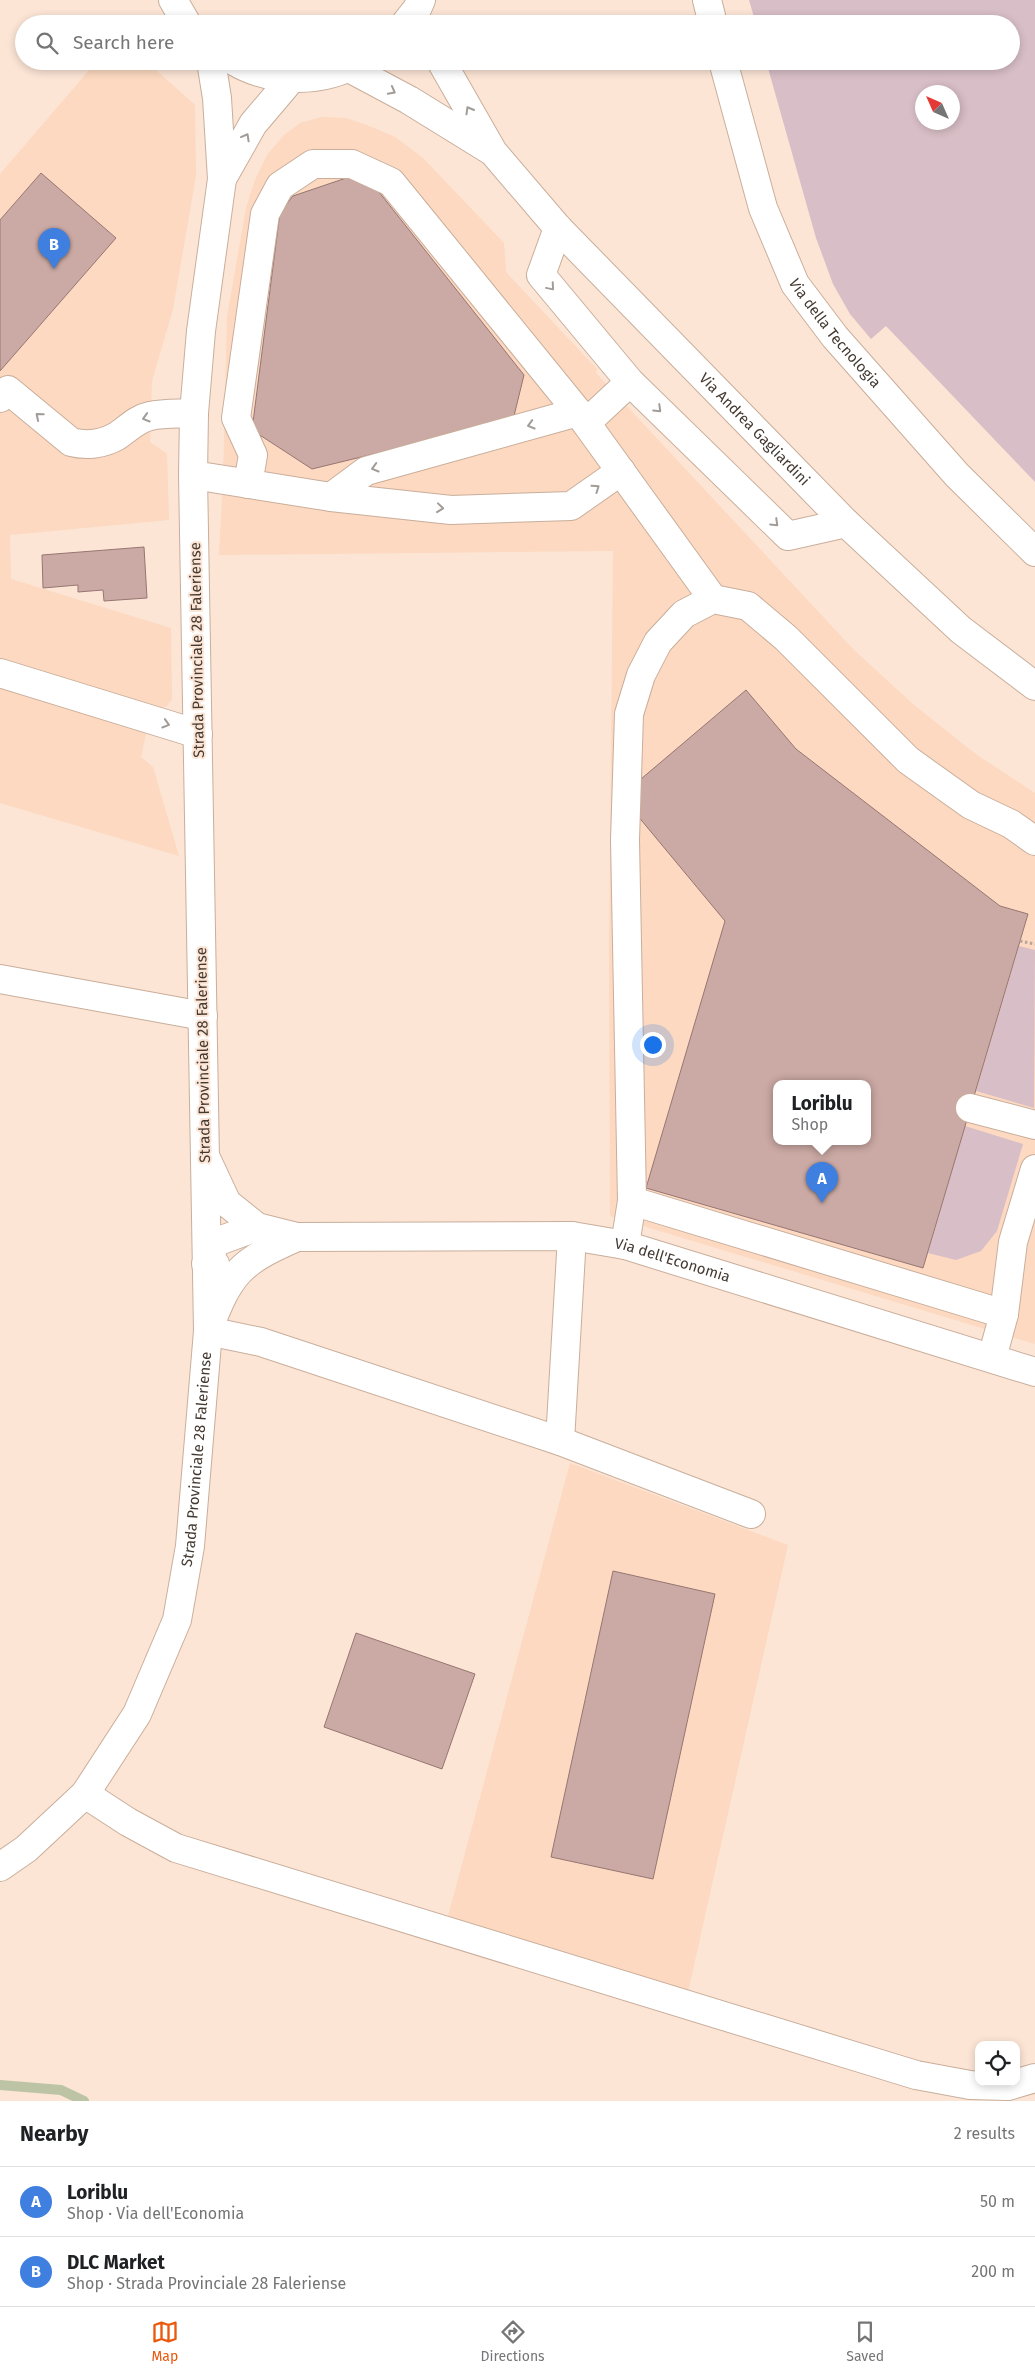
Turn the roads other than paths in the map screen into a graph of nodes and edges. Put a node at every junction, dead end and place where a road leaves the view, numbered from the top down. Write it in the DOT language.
graph roads {
  1 [pos="173,0"];
  2 [pos="707,0"];
  3 [pos="182,15"];
  4 [pos="711,15"];
  5 [pos="212,70"];
  6 [pos="253,70"];
  7 [pos="339,70"];
  8 [pos="362,70"];
  9 [pos="446,70"];
  10 [pos="725,70"];
  11 [pos="292,78"];
  12 [pos="493,152"];
  13 [pos="222,179"];
  14 [pos="558,228"];
  15 [pos="630,382"];
  16 [pos="0,398"];
  17 [pos="194,413"];
  18 [pos="582,417"];
  19 [pos="621,471"];
  20 [pos="193,475"];
  21 [pos="248,484"];
  22 [pos="331,497"];
  23 [pos="846,523"];
  24 [pos="1035,552"];
  25 [pos="713,599"];
  26 [pos="0,672"];
  27 [pos="1035,686"];
  28 [pos="198,734"];
  29 [pos="1035,841"];
  30 [pos="0,979"];
  31 [pos="202,1016"];
  32 [pos="970,1108"];
  33 [pos="1035,1126"];
  34 [pos="205,1156"];
  35 [pos="1035,1169"];
  36 [pos="632,1201"];
  37 [pos="572,1236"];
  38 [pos="258,1240"];
  39 [pos="625,1245"];
  40 [pos="206,1264"];
  41 [pos="1004,1314"];
  42 [pos="208,1331"];
  43 [pos="992,1358"];
  44 [pos="1035,1372"];
  45 [pos="560,1441"];
  46 [pos="751,1514"];
  47 [pos="86,1794"];
  48 [pos="0,1867"];
  49 [pos="1035,2078"];
  1 -- 3 [label="main road"];
  2 -- 4 [label="main road"];
  5 -- 13 [label="main road, Strada Provinciale 28 Faleriense"];
  6 -- 11 [label="main road"];
  7 -- 11 [label="main road"];
  8 -- 12 [label="main road, one-way"];
  12 -- 9 [label="main road, one-way"];
  10 -- 24 [label="main road, Via della Tecnologia"];
  13 -- 11 [label="main road, Strada Provinciale 28 Faleriense, one-way"];
  12 -- 14 [label="main road, Via Andrea Gagliardini"];
  13 -- 17 [label="main road, Strada Provinciale 28 Faleriense"];
  14 -- 15 [label="main road, one-way"];
  14 -- 23 [label="main road, Via Andrea Gagliardini"];
  15 -- 18 [label="main road"];
  15 -- 23 [label="main road, one-way"];
  17 -- 16 [label="main road, one-way"];
  17 -- 20 [label="main road, Strada Provinciale 28 Faleriense"];
  18 -- 19 [label="main road"];
  18 -- 21 [label="main road"];
  18 -- 22 [label="main road, one-way"];
  22 -- 19 [label="main road, one-way"];
  19 -- 25 [label="main road"];
  20 -- 21 [label="main road"];
  20 -- 28 [label="main road, Strada Provinciale 28 Faleriense"];
  21 -- 22 [label="main road"];
  23 -- 27 [label="main road, Via Andrea Gagliardini"];
  25 -- 29 [label="main road"];
  25 -- 36 [label="main road"];
  26 -- 28 [label="main road, one-way"];
  28 -- 31 [label="main road, Strada Provinciale 28 Faleriense"];
  30 -- 31 [label="main road"];
  31 -- 34 [label="main road, Strada Provinciale 28 Faleriense"];
  32 -- 33 [label="main road"];
  34 -- 38 [label="main road"];
  34 -- 40 [label="main road, Strada Provinciale 28 Faleriense"];
  35 -- 41 [label="main road"];
  36 -- 39 [label="main road"];
  36 -- 41 [label="main road"];
  37 -- 38 [label="main road, Via dell'Economia"];
  37 -- 39 [label="main road, Via dell'Economia"];
  37 -- 45 [label="main road"];
  38 -- 40 [label="main road"];
  38 -- 42 [label="main road"];
  39 -- 43 [label="main road, Via dell'Economia"];
  40 -- 42 [label="main road, Strada Provinciale 28 Faleriense"];
  41 -- 43 [label="main road"];
  42 -- 45 [label="main road"];
  42 -- 47 [label="main road, Strada Provinciale 28 Faleriense"];
  43 -- 44 [label="main road, Via dell'Economia"];
  45 -- 46 [label="main road"];
  47 -- 48 [label="main road, Strada Provinciale 28 Faleriense"];
  47 -- 49 [label="main road"];
}
